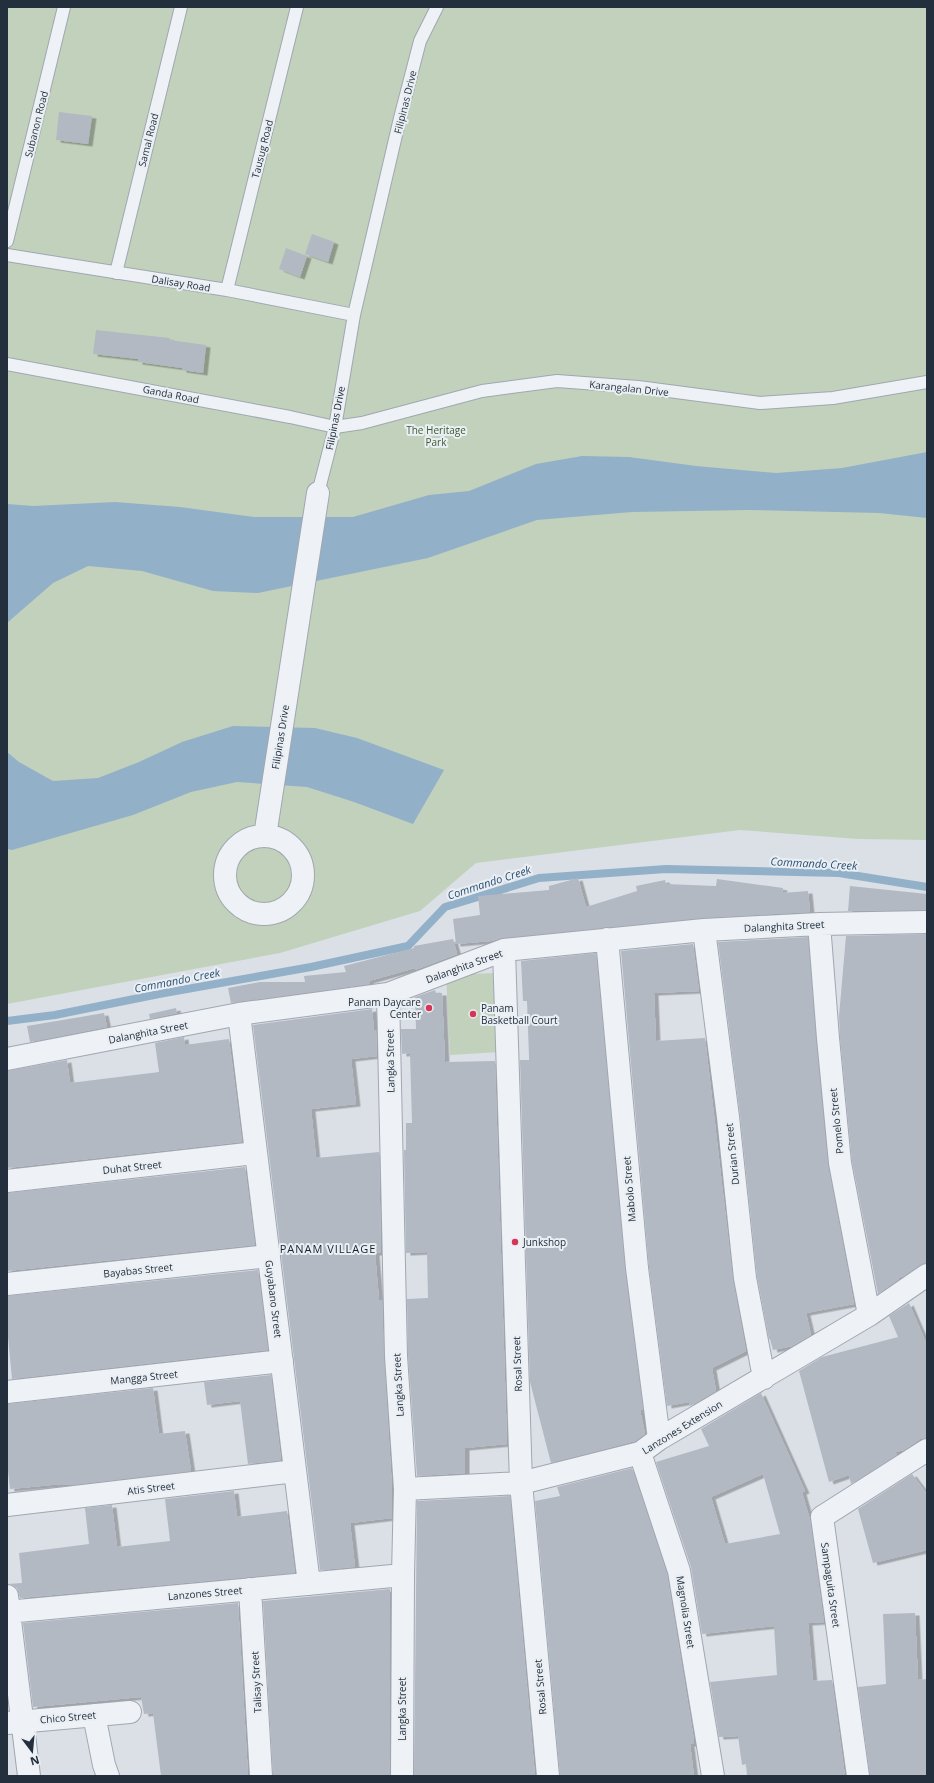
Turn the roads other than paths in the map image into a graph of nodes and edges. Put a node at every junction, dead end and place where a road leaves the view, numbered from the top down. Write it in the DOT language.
graph roads {
  1 [pos="64,7"];
  2 [pos="180,7"];
  3 [pos="297,7"];
  4 [pos="437,7"];
  5 [pos="7,241"];
  6 [pos="7,254"];
  7 [pos="116,273"];
  8 [pos="227,290"];
  9 [pos="354,315"];
  10 [pos="7,364"];
  11 [pos="927,382"];
  12 [pos="335,427"];
  13 [pos="318,493"];
  14 [pos="266,830"];
  15 [pos="927,922"];
  16 [pos="819,924"];
  17 [pos="704,930"];
  18 [pos="607,939"];
  19 [pos="504,950"];
  20 [pos="388,994"];
  21 [pos="239,1014"];
  22 [pos="7,1059"];
  23 [pos="256,1153"];
  24 [pos="7,1181"];
  25 [pos="268,1256"];
  26 [pos="927,1275"];
  27 [pos="7,1284"];
  28 [pos="869,1315"];
  29 [pos="282,1361"];
  30 [pos="764,1378"];
  31 [pos="7,1392"];
  32 [pos="659,1440"];
  33 [pos="927,1450"];
  34 [pos="640,1454"];
  35 [pos="295,1471"];
  36 [pos="521,1483"];
  37 [pos="405,1489"];
  38 [pos="7,1505"];
  39 [pos="402,1575"];
  40 [pos="309,1584"];
  41 [pos="250,1589"];
  42 [pos="8,1606"];
  43 [pos="130,1712"];
  44 [pos="94,1715"];
  45 [pos="15,1722"];
  46 [pos="29,1776"];
  47 [pos="108,1776"];
  48 [pos="261,1776"];
  49 [pos="402,1776"];
  50 [pos="548,1776"];
  51 [pos="713,1776"];
  52 [pos="858,1776"];
  1 -- 5 [label="lane, Subanon Road"];
  2 -- 7 [label="lane, Samal Road"];
  3 -- 8 [label="lane, Tausug Road"];
  4 -- 9 [label="lane, Filipinas Drive"];
  6 -- 7 [label="lane, Dalisay Road"];
  7 -- 8 [label="lane, Dalisay Road"];
  8 -- 9 [label="lane, Dalisay Road"];
  9 -- 12 [label="lane, Filipinas Drive"];
  10 -- 12 [label="lane, Ganda Road"];
  11 -- 12 [label="lane, Karangalan Drive"];
  12 -- 13 [label="lane, Filipinas Drive"];
  13 -- 14 [label="street, Filipinas Drive"];
  15 -- 16 [label="street, Dalanghita Street"];
  16 -- 17 [label="street, Dalanghita Street"];
  16 -- 28 [label="street, Pomelo Street"];
  17 -- 18 [label="street, Dalanghita Street"];
  17 -- 30 [label="street, Durian Street"];
  18 -- 19 [label="street, Dalanghita Street"];
  18 -- 32 [label="street, Mabolo Street"];
  19 -- 20 [label="street, Dalanghita Street"];
  19 -- 36 [label="street, Rosal Street"];
  20 -- 21 [label="street, Dalanghita Street"];
  20 -- 37 [label="street, Langka Street"];
  21 -- 22 [label="street, Dalanghita Street"];
  21 -- 23 [label="street, Guyabano Street"];
  23 -- 24 [label="street, Duhat Street"];
  23 -- 25 [label="street, Guyabano Street"];
  25 -- 27 [label="street, Bayabas Street"];
  25 -- 29 [label="street, Guyabano Street"];
  26 -- 28 [label="street, Lanzones Extension"];
  28 -- 30 [label="street, Lanzones Extension"];
  29 -- 31 [label="street, Mangga Street"];
  29 -- 35 [label="street, Guyabano Street"];
  30 -- 32 [label="street, Lanzones Extension"];
  32 -- 34 [label="street, Lanzones Extension"];
  33 -- 52 [label="street, Sampaguita Street"];
  34 -- 36 [label="street, Lanzones Extension"];
  34 -- 51 [label="street, Magnolia Street"];
  35 -- 38 [label="street, Atis Street"];
  35 -- 40 [label="street, Guyabano Street"];
  36 -- 37 [label="street, Lanzones Extension"];
  36 -- 50 [label="street, Rosal Street"];
  37 -- 39 [label="street, Langka Street"];
  39 -- 40 [label="street, Lanzones Street"];
  39 -- 49 [label="street, Langka Street"];
  40 -- 41 [label="street, Lanzones Street"];
  41 -- 42 [label="street, Lanzones Street"];
  41 -- 48 [label="street, Talisay Street"];
  42 -- 45 [label="street"];
  43 -- 44 [label="street, Chico Street"];
  44 -- 45 [label="street, Chico Street"];
  44 -- 47 [label="street"];
  45 -- 46 [label="street"];
}
